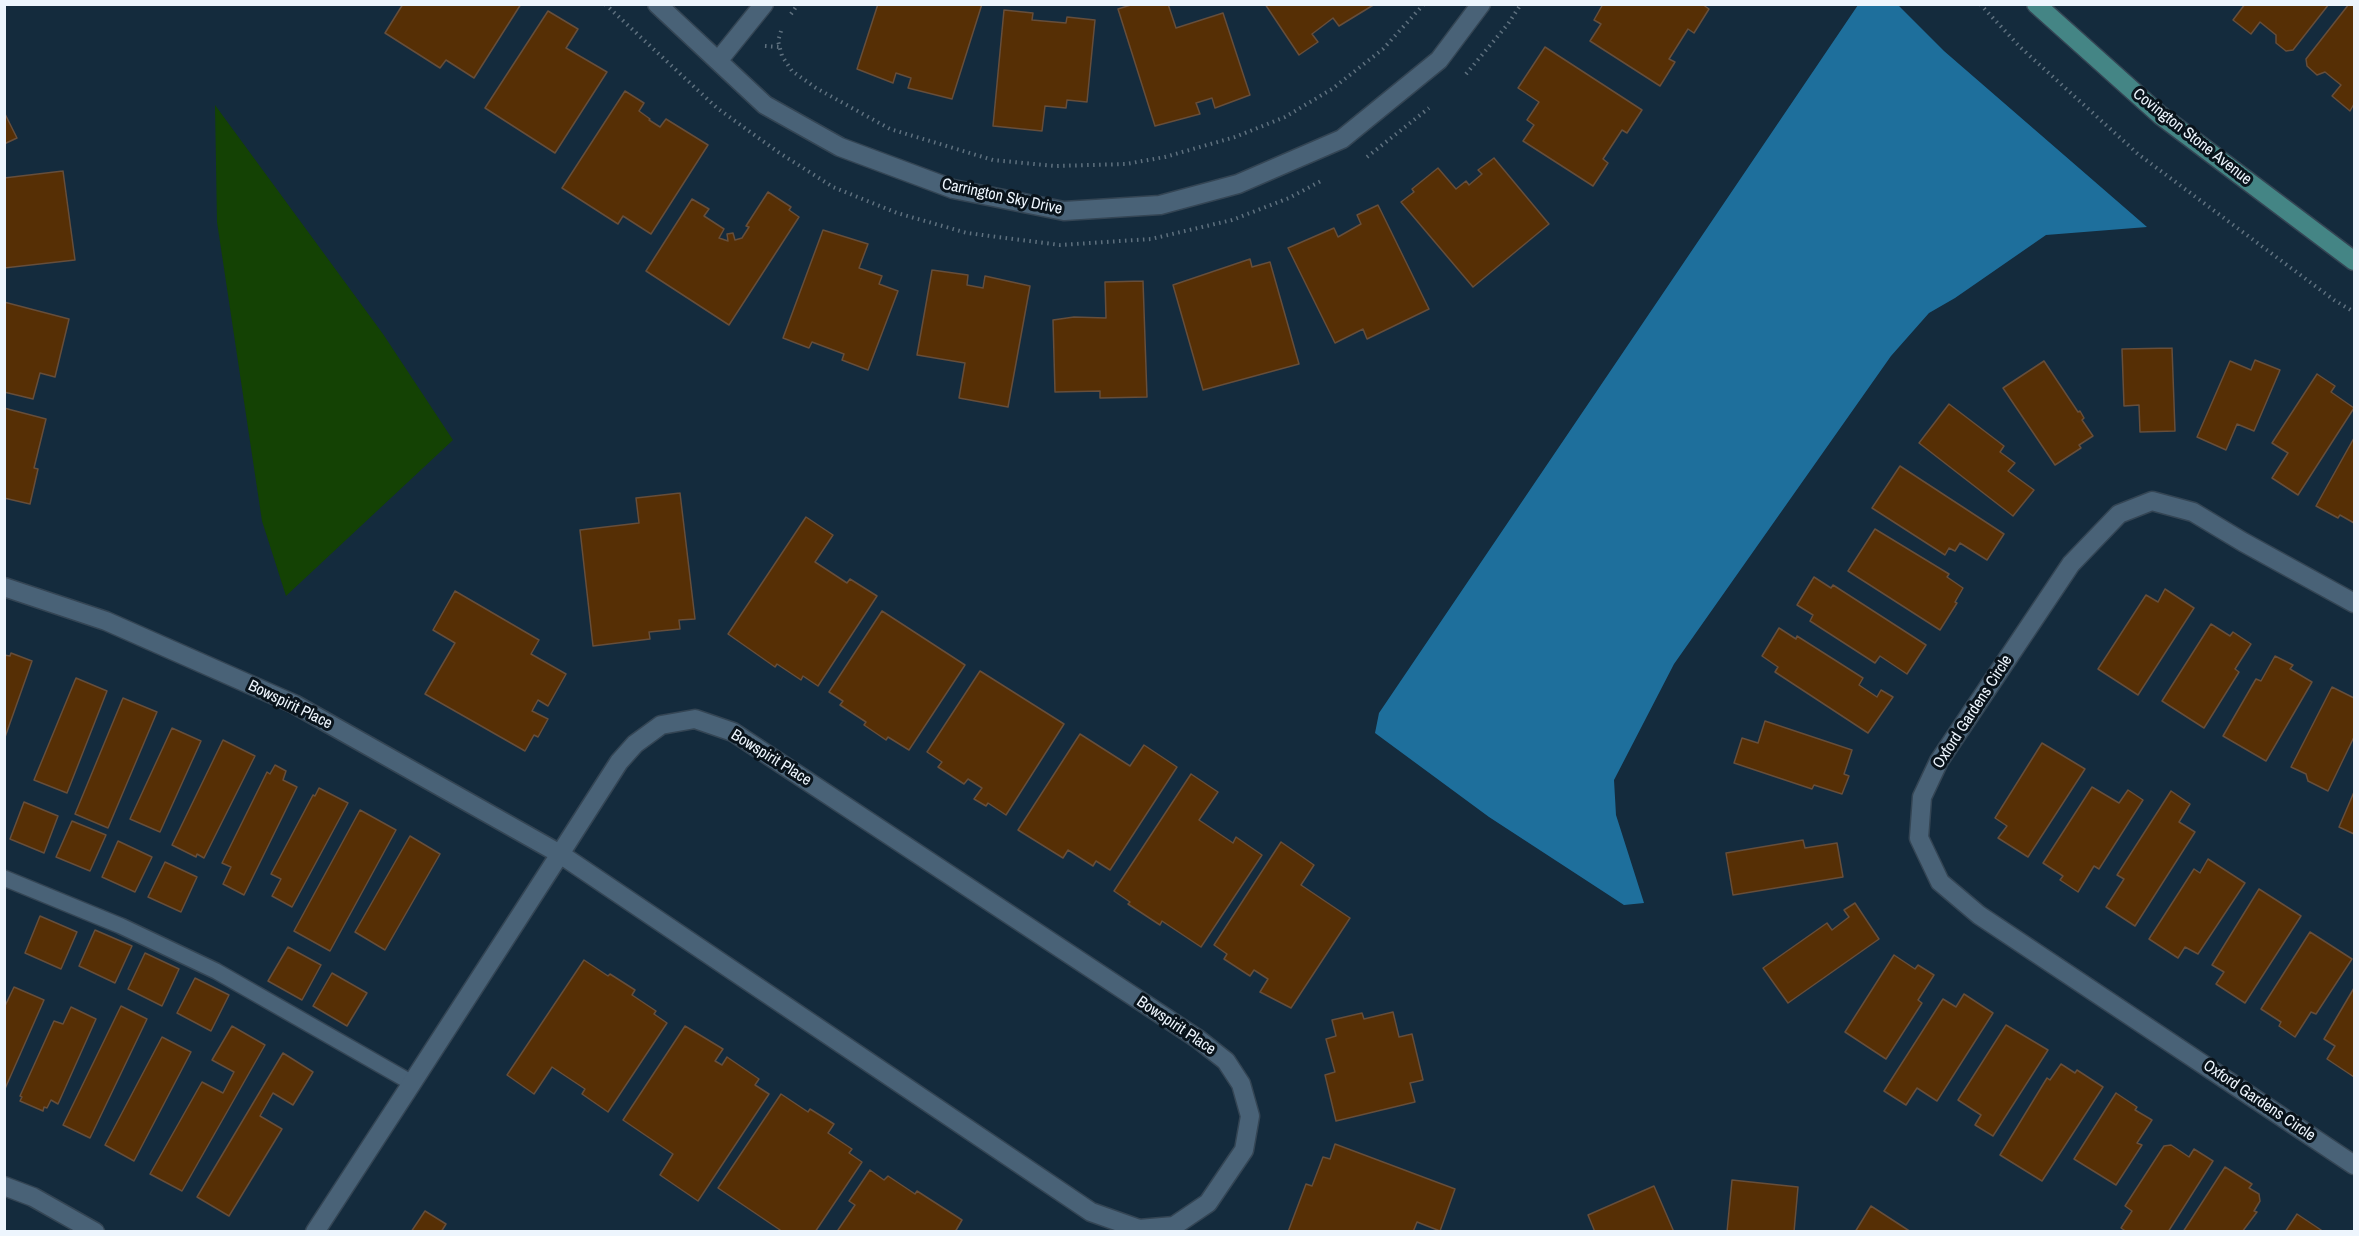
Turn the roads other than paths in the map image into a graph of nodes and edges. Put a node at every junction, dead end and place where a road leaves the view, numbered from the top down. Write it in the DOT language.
graph roads {
  1 [pos="657,4"];
  2 [pos="764,4"];
  3 [pos="1481,4"];
  4 [pos="2036,4"];
  5 [pos="718,61"];
  6 [pos="2353,256"];
  7 [pos="4,587"];
  8 [pos="2355,603"];
  9 [pos="560,854"];
  10 [pos="4,878"];
  11 [pos="412,1083"];
  12 [pos="2355,1165"];
  13 [pos="4,1186"];
  14 [pos="94,1232"];
  15 [pos="315,1232"];
  1 -- 5 [label="street, Carrington Sky Drive"];
  2 -- 5 [label="street"];
  3 -- 5 [label="street, Carrington Sky Drive"];
  4 -- 6 [label="street, Covington Stone Avenue"];
  7 -- 9 [label="street, Bowspirit Place"];
  8 -- 12 [label="street, Oxford Gardens Circle"];
  9 -- 9 [label="street, Bowspirit Place"];
  9 -- 11 [label="street, Bowspirit Place"];
  10 -- 11 [label="lane"];
  11 -- 15 [label="street, Bowspirit Place"];
  13 -- 14 [label="street"];
}
